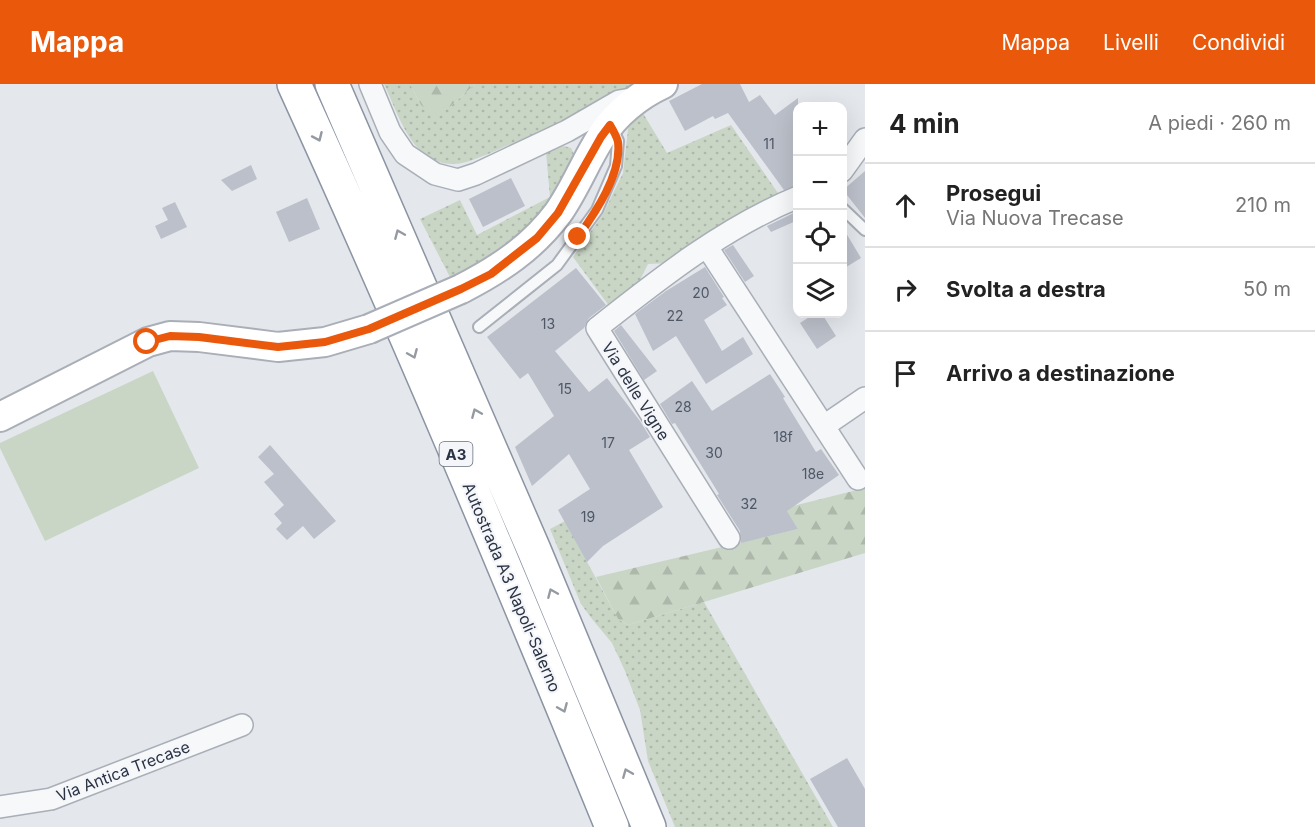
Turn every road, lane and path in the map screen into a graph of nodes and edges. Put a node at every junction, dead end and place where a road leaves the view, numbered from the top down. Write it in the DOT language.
graph roads {
  1 [pos="294,84"];
  2 [pos="332,84"];
  3 [pos="370,84"];
  4 [pos="663,84"];
  5 [pos="591,133"];
  6 [pos="865,139"];
  7 [pos="847,165"];
  8 [pos="793,199"];
  9 [pos="845,210"];
  10 [pos="865,230"];
  11 [pos="707,247"];
  12 [pos="480,327"];
  13 [pos="865,398"];
  14 [pos="0,417"];
  15 [pos="824,426"];
  16 [pos="858,479"];
  17 [pos="729,538"];
  18 [pos="242,725"];
  19 [pos="0,807"];
  20 [pos="612,827"];
  21 [pos="649,827"];
  1 -- 20 [label="highway, Autostrada A3 Napoli-Salerno / A3, one-way"];
  21 -- 2 [label="highway, A3, one-way"];
  3 -- 5 [label="street"];
  4 -- 5 [label="street"];
  5 -- 12 [label="lane"];
  5 -- 14 [label="street, bridge"];
  6 -- 7 [label="street"];
  8 -- 11 [label="street, Via delle Vigne"];
  9 -- 10 [label="lane"];
  11 -- 15 [label="street"];
  11 -- 17 [label="street, Via delle Vigne"];
  13 -- 15 [label="street"];
  15 -- 16 [label="street"];
  18 -- 19 [label="street, Via Antica Trecase"];
}
